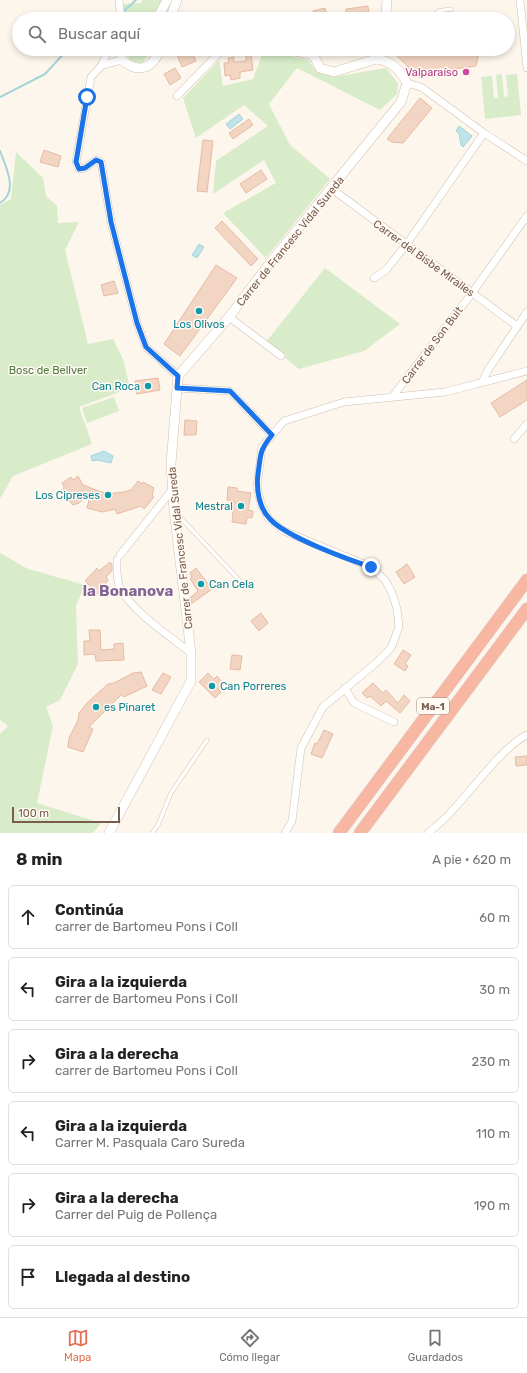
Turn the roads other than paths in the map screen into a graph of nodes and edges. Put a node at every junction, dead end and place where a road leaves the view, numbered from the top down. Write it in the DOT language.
graph roads {
  1 [pos="119,0"];
  2 [pos="168,0"];
  3 [pos="176,0"];
  4 [pos="386,0"];
  5 [pos="520,0"];
  6 [pos="451,9"];
  7 [pos="120,12"];
  8 [pos="160,12"];
  9 [pos="172,12"];
  10 [pos="386,12"];
  11 [pos="437,12"];
  12 [pos="526,41"];
  13 [pos="105,56"];
  14 [pos="122,56"];
  15 [pos="158,56"];
  16 [pos="216,56"];
  17 [pos="315,56"];
  18 [pos="122,60"];
  19 [pos="102,65"];
  20 [pos="527,68"];
  21 [pos="407,83"];
  22 [pos="177,96"];
  23 [pos="484,134"];
  24 [pos="527,161"];
  25 [pos="332,189"];
  26 [pos="527,216"];
  27 [pos="406,245"];
  28 [pos="374,278"];
  29 [pos="472,293"];
  30 [pos="527,312"];
  31 [pos="229,317"];
  32 [pos="517,326"];
  33 [pos="281,356"];
  34 [pos="527,371"];
  35 [pos="178,376"];
  36 [pos="482,382"];
  37 [pos="177,388"];
  38 [pos="393,396"];
  39 [pos="527,424"];
  40 [pos="272,435"];
  41 [pos="514,439"];
  42 [pos="172,490"];
  43 [pos="174,510"];
  44 [pos="527,570"];
  45 [pos="527,580"];
  46 [pos="240,581"];
  47 [pos="527,609"];
  48 [pos="497,620"];
  49 [pos="191,653"];
  50 [pos="345,688"];
  51 [pos="394,722"];
  52 [pos="527,735"];
  53 [pos="208,740"];
  54 [pos="111,832"];
  55 [pos="152,833"];
  56 [pos="285,833"];
  57 [pos="339,833"];
  58 [pos="360,833"];
  59 [pos="428,833"];
  1 -- 7 [label="street"];
  2 -- 8 [label="street"];
  3 -- 9 [label="street"];
  4 -- 10 [label="street"];
  5 -- 12 [label="street"];
  6 -- 11 [label="lane"];
  12 -- 20 [label="street"];
  13 -- 19 [label="street"];
  14 -- 18 [label="street"];
  15 -- 18 [label="street"];
  16 -- 22 [label="street"];
  17 -- 21 [label="street"];
  18 -- 19 [label="street"];
  19 -- 35 [label="street"];
  21 -- 23 [label="street"];
  21 -- 25 [label="street, Carrer de Francesc Vidal Sureda"];
  23 -- 24 [label="street"];
  23 -- 27 [label="street"];
  25 -- 27 [label="street, Carrer del Bisbe Miralles"];
  25 -- 31 [label="street, Carrer de Francesc Vidal Sureda"];
  26 -- 29 [label="street, Carrer de Son Buit"];
  27 -- 28 [label="street"];
  27 -- 29 [label="street, Carrer del Bisbe Miralles"];
  29 -- 32 [label="street, Carrer del Bisbe Miralles"];
  29 -- 38 [label="street, Carrer de Son Buit"];
  30 -- 32 [label="street"];
  31 -- 33 [label="street"];
  31 -- 35 [label="street, Carrer de Francesc Vidal Sureda"];
  32 -- 36 [label="street"];
  34 -- 36 [label="street"];
  35 -- 37 [label="street, Carrer de Francesc Vidal Sureda"];
  36 -- 38 [label="street"];
  37 -- 40 [label="street"];
  37 -- 42 [label="street, Carrer de Francesc Vidal Sureda"];
  38 -- 40 [label="street"];
  39 -- 41 [label="street"];
  40 -- 50 [label="street"];
  42 -- 43 [label="street, Carrer de Francesc Vidal Sureda"];
  42 -- 49 [label="street"];
  43 -- 46 [label="lane"];
  43 -- 49 [label="street, Carrer de Francesc Vidal Sureda"];
  44 -- 48 [label="highway"];
  45 -- 48 [label="highway, Ma-1"];
  47 -- 58 [label="highway, Ma-1"];
  48 -- 57 [label="highway, Ma-1"];
  49 -- 54 [label="street, Carrer de Francesc Vidal Sureda"];
  50 -- 51 [label="street"];
  50 -- 56 [label="street"];
  52 -- 59 [label="street"];
  53 -- 55 [label="lane"];
}
